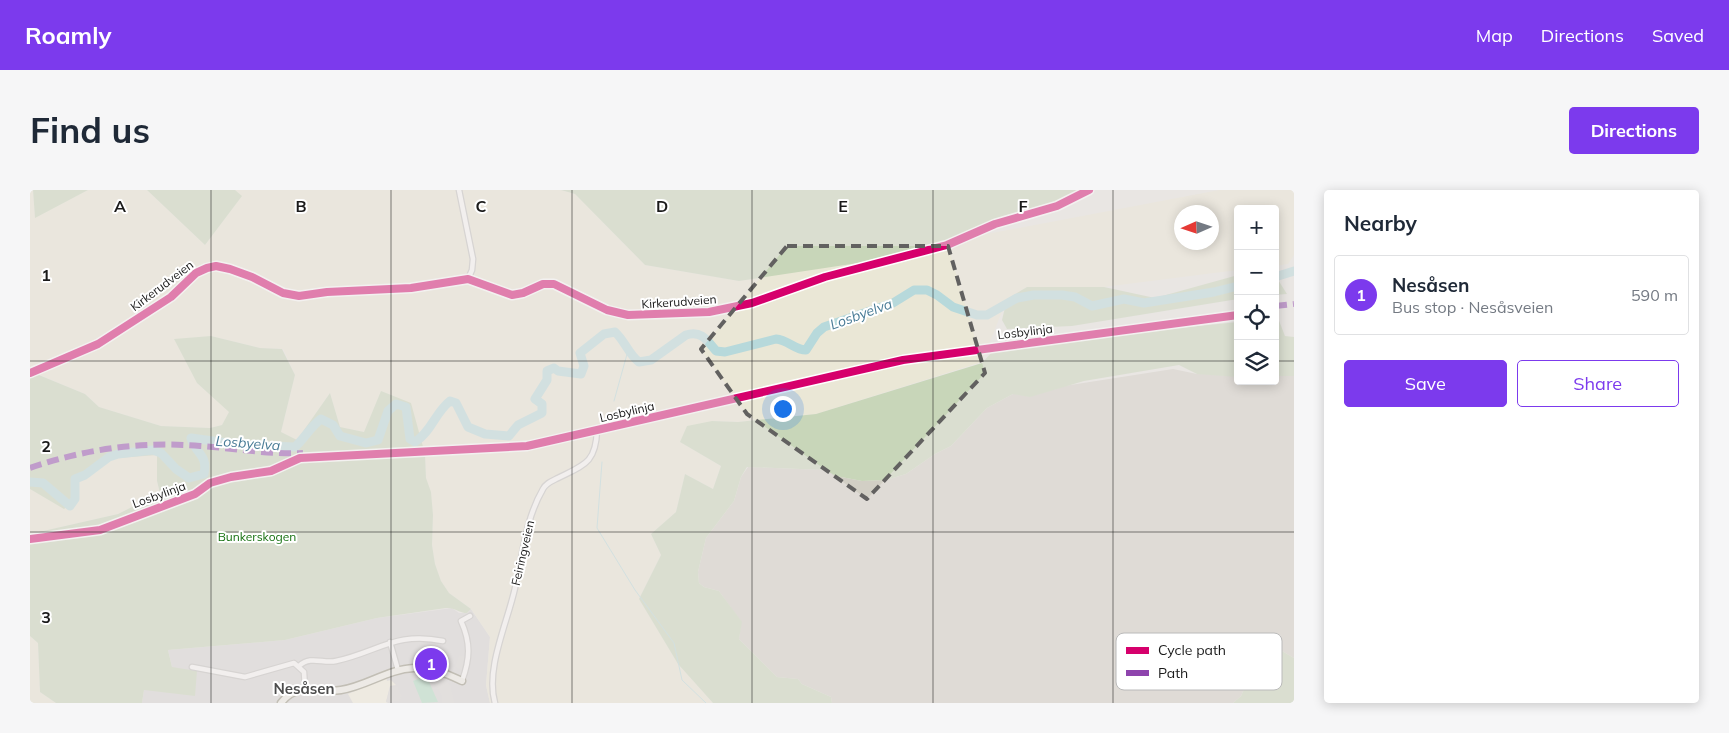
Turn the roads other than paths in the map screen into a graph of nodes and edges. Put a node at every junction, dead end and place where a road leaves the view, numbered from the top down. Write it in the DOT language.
graph roads {
  1 [pos="459,190"];
  2 [pos="1089,190"];
  3 [pos="468,279"];
  4 [pos="30,373"];
  5 [pos="597,430"];
  6 [pos="470,616"];
  7 [pos="442,641"];
  8 [pos="390,642"];
  9 [pos="299,666"];
  10 [pos="192,667"];
  11 [pos="398,670"];
  12 [pos="462,681"];
  13 [pos="305,689"];
  14 [pos="281,703"];
  15 [pos="495,703"];
  1 -- 3 [label="street"];
  2 -- 3 [label="street, Kirkerudveien"];
  3 -- 4 [label="street, Kirkerudveien"];
  5 -- 15 [label="street, Feiringveien"];
  6 -- 12 [label="street"];
  7 -- 8 [label="street"];
  8 -- 9 [label="street"];
  8 -- 11 [label="street"];
  9 -- 10 [label="street"];
  9 -- 13 [label="street"];
  11 -- 12 [label="street"];
  11 -- 13 [label="street"];
  13 -- 14 [label="street"];
}
